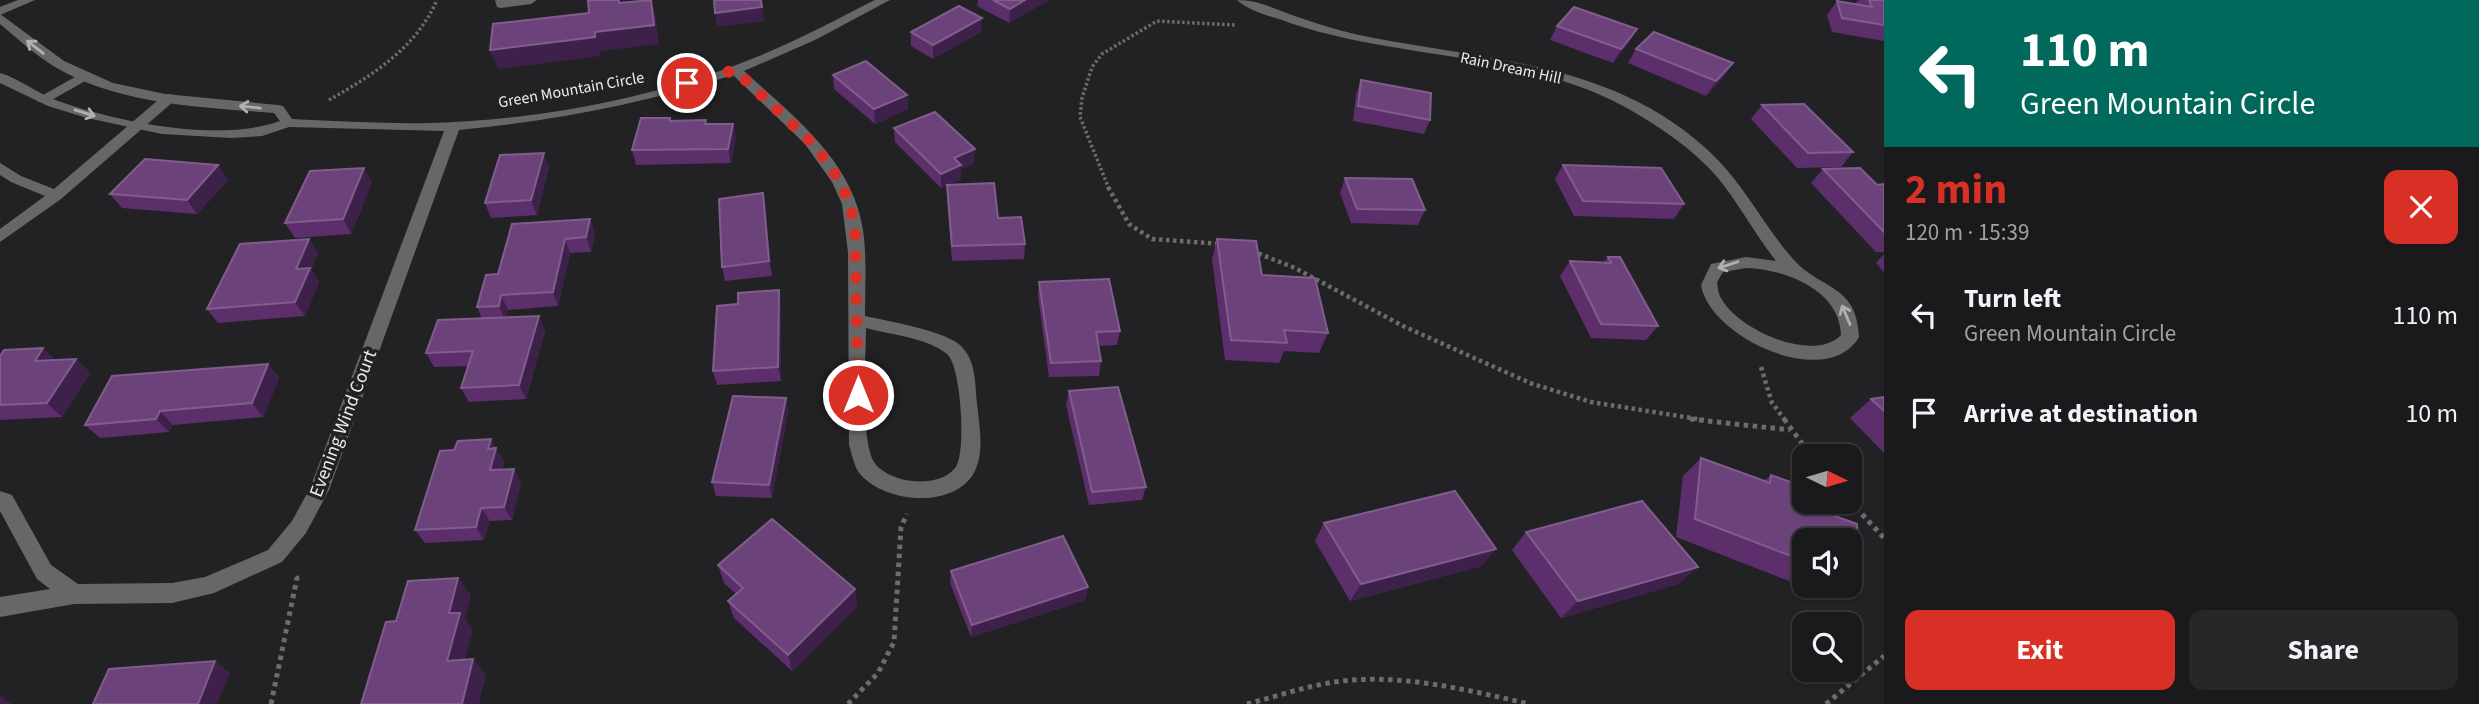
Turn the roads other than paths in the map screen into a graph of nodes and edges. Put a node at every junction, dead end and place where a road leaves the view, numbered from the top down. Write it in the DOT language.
graph roads {
  1 [pos="29,0"];
  2 [pos="501,0"];
  3 [pos="531,0"];
  4 [pos="884,0"];
  5 [pos="1243,0"];
  6 [pos="0,11"];
  7 [pos="0,18"];
  8 [pos="735,70"];
  9 [pos="0,76"];
  10 [pos="82,77"];
  11 [pos="169,98"];
  12 [pos="43,99"];
  13 [pos="288,123"];
  14 [pos="136,125"];
  15 [pos="453,126"];
  16 [pos="0,168"];
  17 [pos="56,195"];
  18 [pos="0,237"];
  19 [pos="1794,271"];
  20 [pos="857,320"];
  21 [pos="0,499"];
  22 [pos="74,594"];
  23 [pos="0,607"];
  1 -- 6 [label="street"];
  2 -- 3 [label="street"];
  4 -- 8 [label="street, Green Mountain Circle"];
  5 -- 19 [label="street, Rain Dream Hill"];
  10 -- 7 [label="street, Green Mountain Circle, one-way"];
  8 -- 15 [label="street, Green Mountain Circle"];
  8 -- 20 [label="street"];
  9 -- 12 [label="street, Green Mountain Circle"];
  10 -- 11 [label="street, Green Mountain Circle"];
  10 -- 12 [label="street"];
  13 -- 11 [label="street, Green Mountain Circle, one-way"];
  11 -- 14 [label="street"];
  12 -- 14 [label="street, Green Mountain Circle, one-way"];
  13 -- 14 [label="street, Green Mountain Circle"];
  13 -- 15 [label="street, Green Mountain Circle"];
  14 -- 17 [label="street"];
  15 -- 22 [label="street, Evening Wind Court"];
  16 -- 17 [label="street"];
  17 -- 18 [label="street"];
  19 -- 19 [label="street, Rain Dream Hill, one-way"];
  20 -- 20 [label="street"];
  21 -- 22 [label="street"];
  22 -- 23 [label="street, Evening Wind Court"];
}
